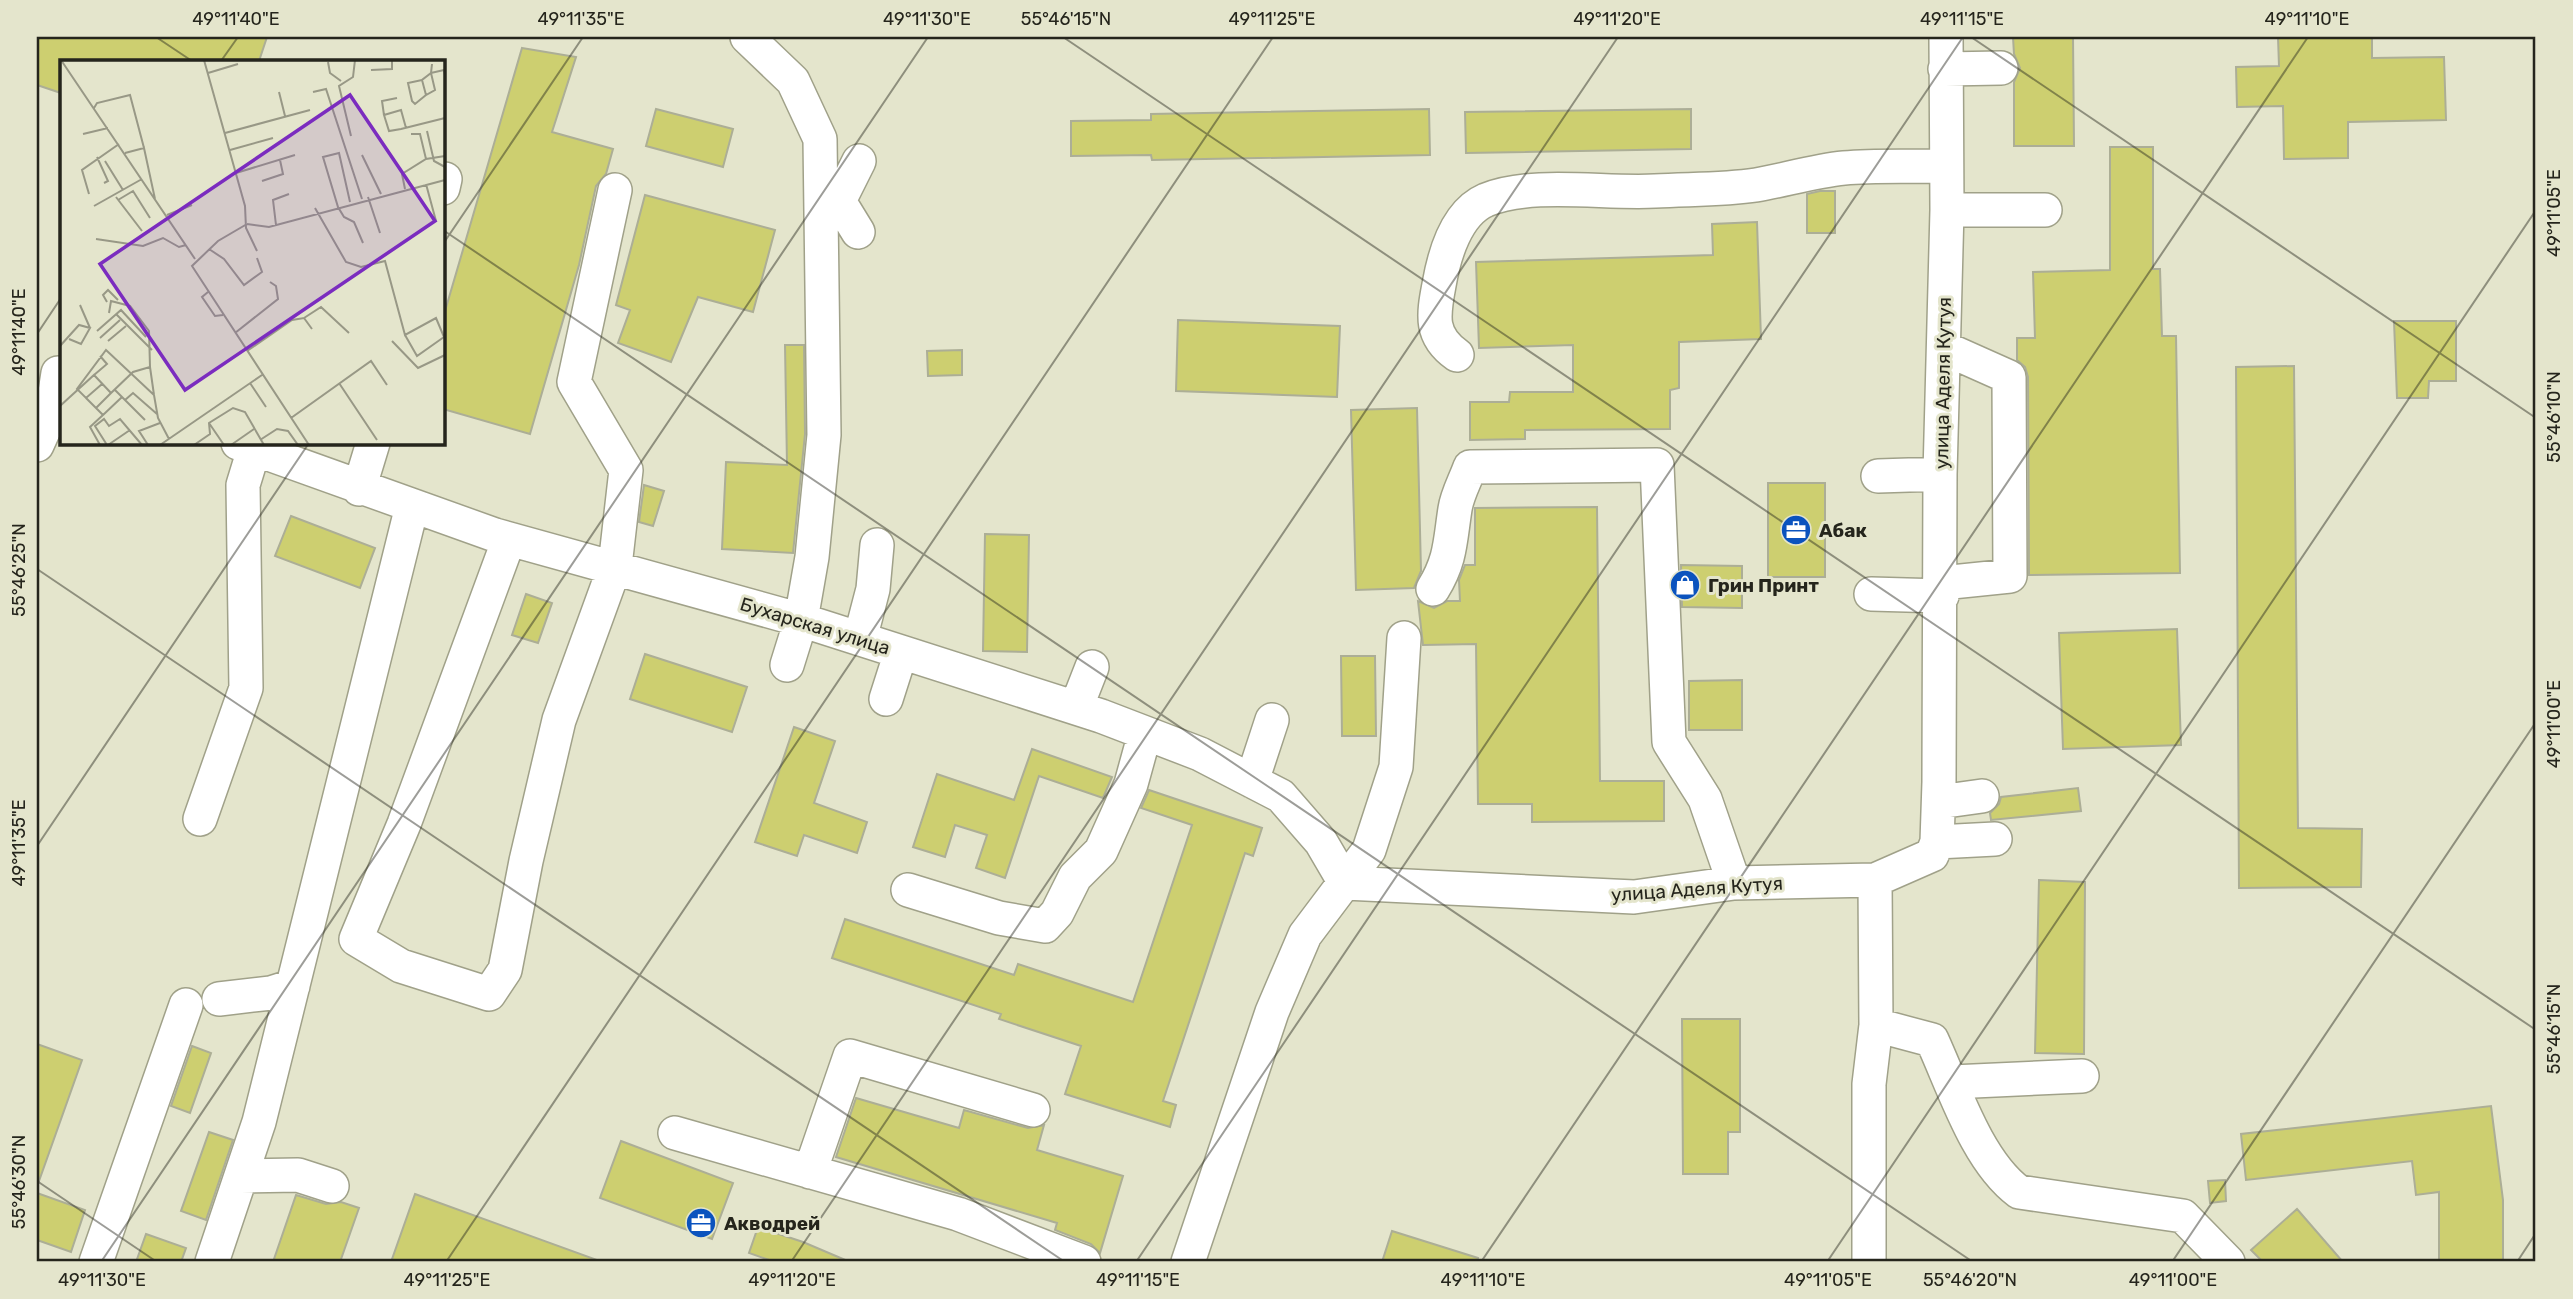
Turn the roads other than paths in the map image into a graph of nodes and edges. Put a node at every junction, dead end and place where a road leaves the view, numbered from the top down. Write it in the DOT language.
graph roads {
  1 [pos="747,37"];
  2 [pos="1946,53"];
  3 [pos="2001,68"];
  4 [pos="859,161"];
  5 [pos="1945,166"];
  6 [pos="615,190"];
  7 [pos="830,199"];
  8 [pos="1947,210"];
  9 [pos="2045,210"];
  10 [pos="858,232"];
  11 [pos="1944,348"];
  12 [pos="1457,355"];
  13 [pos="52,371"];
  14 [pos="373,444"];
  15 [pos="37,445"];
  16 [pos="246,446"];
  17 [pos="1940,474"];
  18 [pos="1878,476"];
  19 [pos="359,489"];
  20 [pos="412,506"];
  21 [pos="509,538"];
  22 [pos="877,545"];
  23 [pos="615,566"];
  24 [pos="1433,589"];
  25 [pos="1942,590"];
  26 [pos="1871,594"];
  27 [pos="801,620"];
  28 [pos="1404,638"];
  29 [pos="860,639"];
  30 [pos="901,652"];
  31 [pos="787,665"];
  32 [pos="1092,667"];
  33 [pos="886,699"];
  34 [pos="1076,708"];
  35 [pos="1272,720"];
  36 [pos="1145,733"];
  37 [pos="1251,781"];
  38 [pos="1982,796"];
  39 [pos="1939,802"];
  40 [pos="200,819"];
  41 [pos="1995,839"];
  42 [pos="1937,842"];
  43 [pos="1874,880"];
  44 [pos="1345,883"];
  45 [pos="1734,883"];
  46 [pos="908,890"];
  47 [pos="293,986"];
  48 [pos="219,999"];
  49 [pos="186,1005"];
  50 [pos="1876,1025"];
  51 [pos="2082,1076"];
  52 [pos="1952,1082"];
  53 [pos="1033,1110"];
  54 [pos="675,1133"];
  55 [pos="810,1172"];
  56 [pos="241,1176"];
  57 [pos="332,1186"];
  58 [pos="96,1262"];
  59 [pos="212,1262"];
  60 [pos="1084,1262"];
  61 [pos="1188,1262"];
  62 [pos="1869,1262"];
  63 [pos="2228,1262"];
  1 -- 7 [label="street"];
  2 -- 3 [label="street"];
  2 -- 5 [label="street, улица Аделя Кутуя"];
  4 -- 7 [label="street"];
  5 -- 8 [label="street, улица Аделя Кутуя"];
  5 -- 12 [label="street"];
  6 -- 23 [label="street"];
  7 -- 10 [label="street"];
  7 -- 27 [label="street"];
  8 -- 9 [label="street"];
  8 -- 11 [label="street, улица Аделя Кутуя"];
  11 -- 17 [label="street, улица Аделя Кутуя"];
  11 -- 25 [label="street"];
  13 -- 15 [label="street"];
  14 -- 19 [label="street"];
  16 -- 19 [label="street, Бухарская улица"];
  16 -- 40 [label="street"];
  17 -- 18 [label="street"];
  17 -- 25 [label="street, улица Аделя Кутуя"];
  19 -- 20 [label="street, Бухарская улица"];
  20 -- 21 [label="street, Бухарская улица"];
  20 -- 47 [label="street"];
  21 -- 23 [label="street, Бухарская улица"];
  21 -- 23 [label="street"];
  22 -- 29 [label="street"];
  23 -- 27 [label="street, Бухарская улица"];
  24 -- 45 [label="street"];
  25 -- 26 [label="street"];
  25 -- 39 [label="street, улица Аделя Кутуя"];
  27 -- 29 [label="street, Бухарская улица"];
  27 -- 31 [label="street"];
  28 -- 44 [label="street"];
  29 -- 30 [label="street, Бухарская улица"];
  30 -- 33 [label="street"];
  30 -- 34 [label="street, Бухарская улица"];
  32 -- 34 [label="street"];
  34 -- 36 [label="street, Бухарская улица"];
  35 -- 37 [label="street"];
  36 -- 37 [label="street, Бухарская улица"];
  36 -- 46 [label="street"];
  37 -- 44 [label="street, Бухарская улица"];
  38 -- 39 [label="street"];
  39 -- 42 [label="street, улица Аделя Кутуя"];
  41 -- 42 [label="street"];
  42 -- 43 [label="street, улица Аделя Кутуя"];
  43 -- 45 [label="street, улица Аделя Кутуя"];
  43 -- 50 [label="street"];
  44 -- 45 [label="street, улица Аделя Кутуя"];
  44 -- 61 [label="street"];
  47 -- 48 [label="street"];
  47 -- 56 [label="street"];
  49 -- 58 [label="street"];
  50 -- 52 [label="street"];
  50 -- 62 [label="street"];
  51 -- 52 [label="street"];
  52 -- 63 [label="street"];
  53 -- 55 [label="street"];
  54 -- 55 [label="street"];
  55 -- 60 [label="street"];
  56 -- 57 [label="street"];
  56 -- 59 [label="street"];
}
